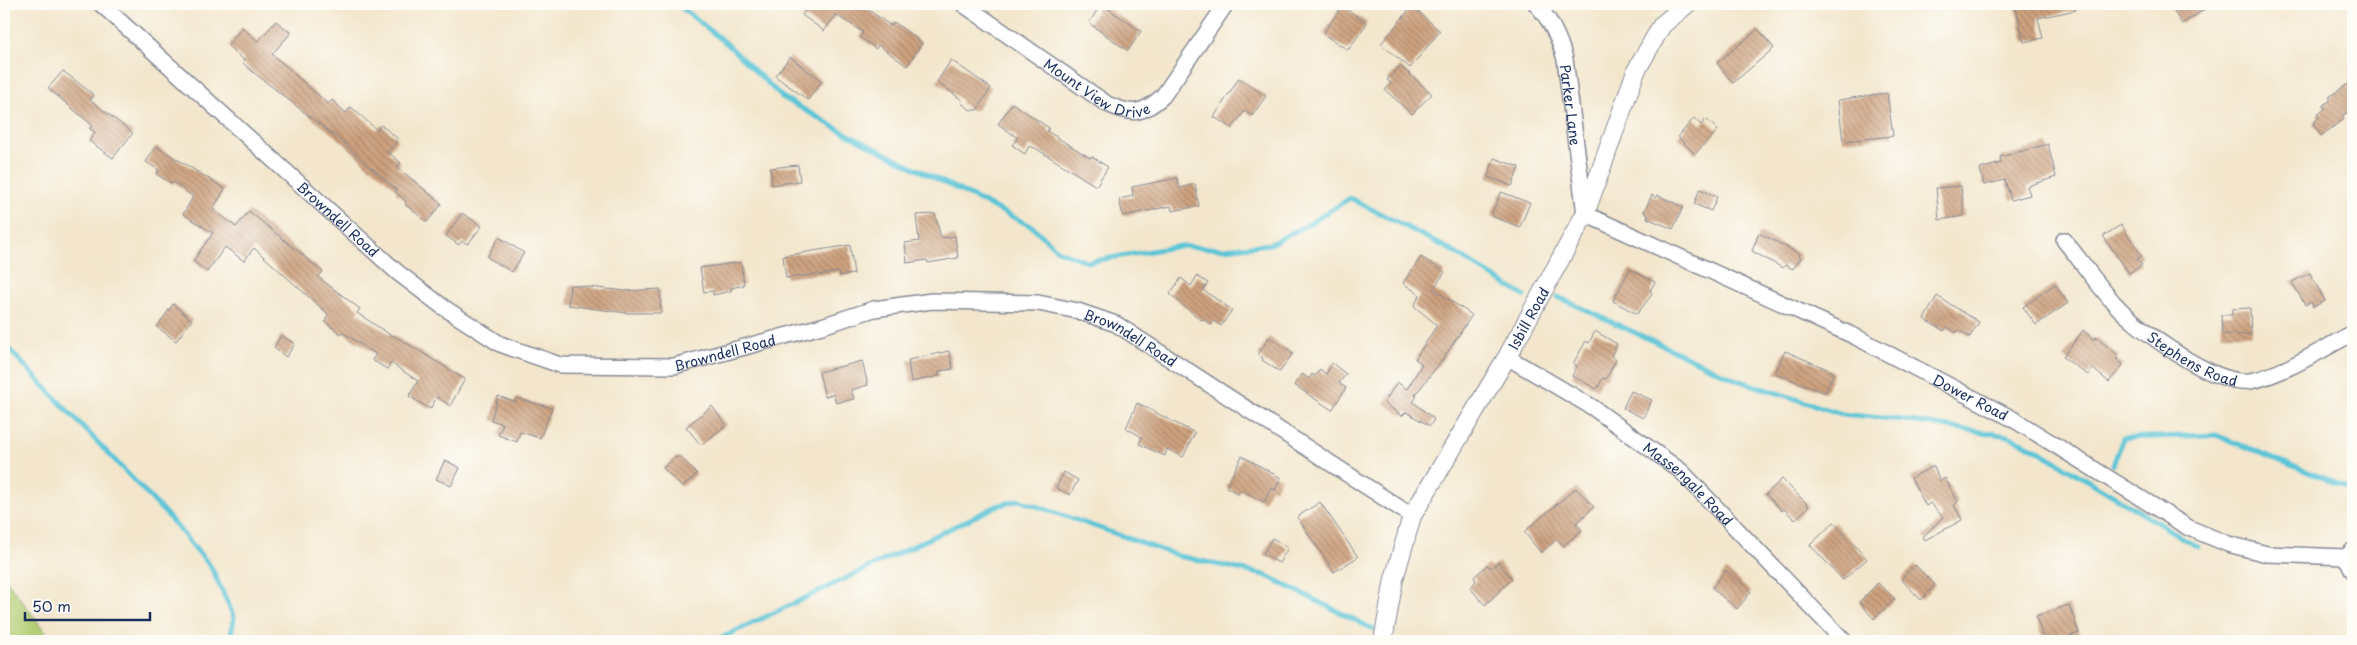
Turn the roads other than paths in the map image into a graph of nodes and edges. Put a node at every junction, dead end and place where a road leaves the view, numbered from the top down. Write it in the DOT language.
graph roads {
  1 [pos="101,4"];
  2 [pos="963,4"];
  3 [pos="1226,4"];
  4 [pos="1536,4"];
  5 [pos="1687,4"];
  6 [pos="1585,214"];
  7 [pos="2064,240"];
  8 [pos="2353,333"];
  9 [pos="1507,357"];
  10 [pos="1412,516"];
  11 [pos="2350,553"];
  12 [pos="2353,571"];
  13 [pos="1383,641"];
  14 [pos="1844,641"];
  1 -- 10 [label="street, Browndell Road"];
  2 -- 3 [label="street, Mount View Drive"];
  4 -- 6 [label="street, Parker Lane"];
  5 -- 6 [label="street, Isbill Road"];
  6 -- 9 [label="street, Isbill Road"];
  6 -- 11 [label="street, Dower Road"];
  7 -- 8 [label="street, Stephens Road"];
  9 -- 10 [label="street, Isbill Road"];
  9 -- 14 [label="street, Massengale Road"];
  10 -- 13 [label="street, Isbill Road"];
  11 -- 12 [label="street"];
}
